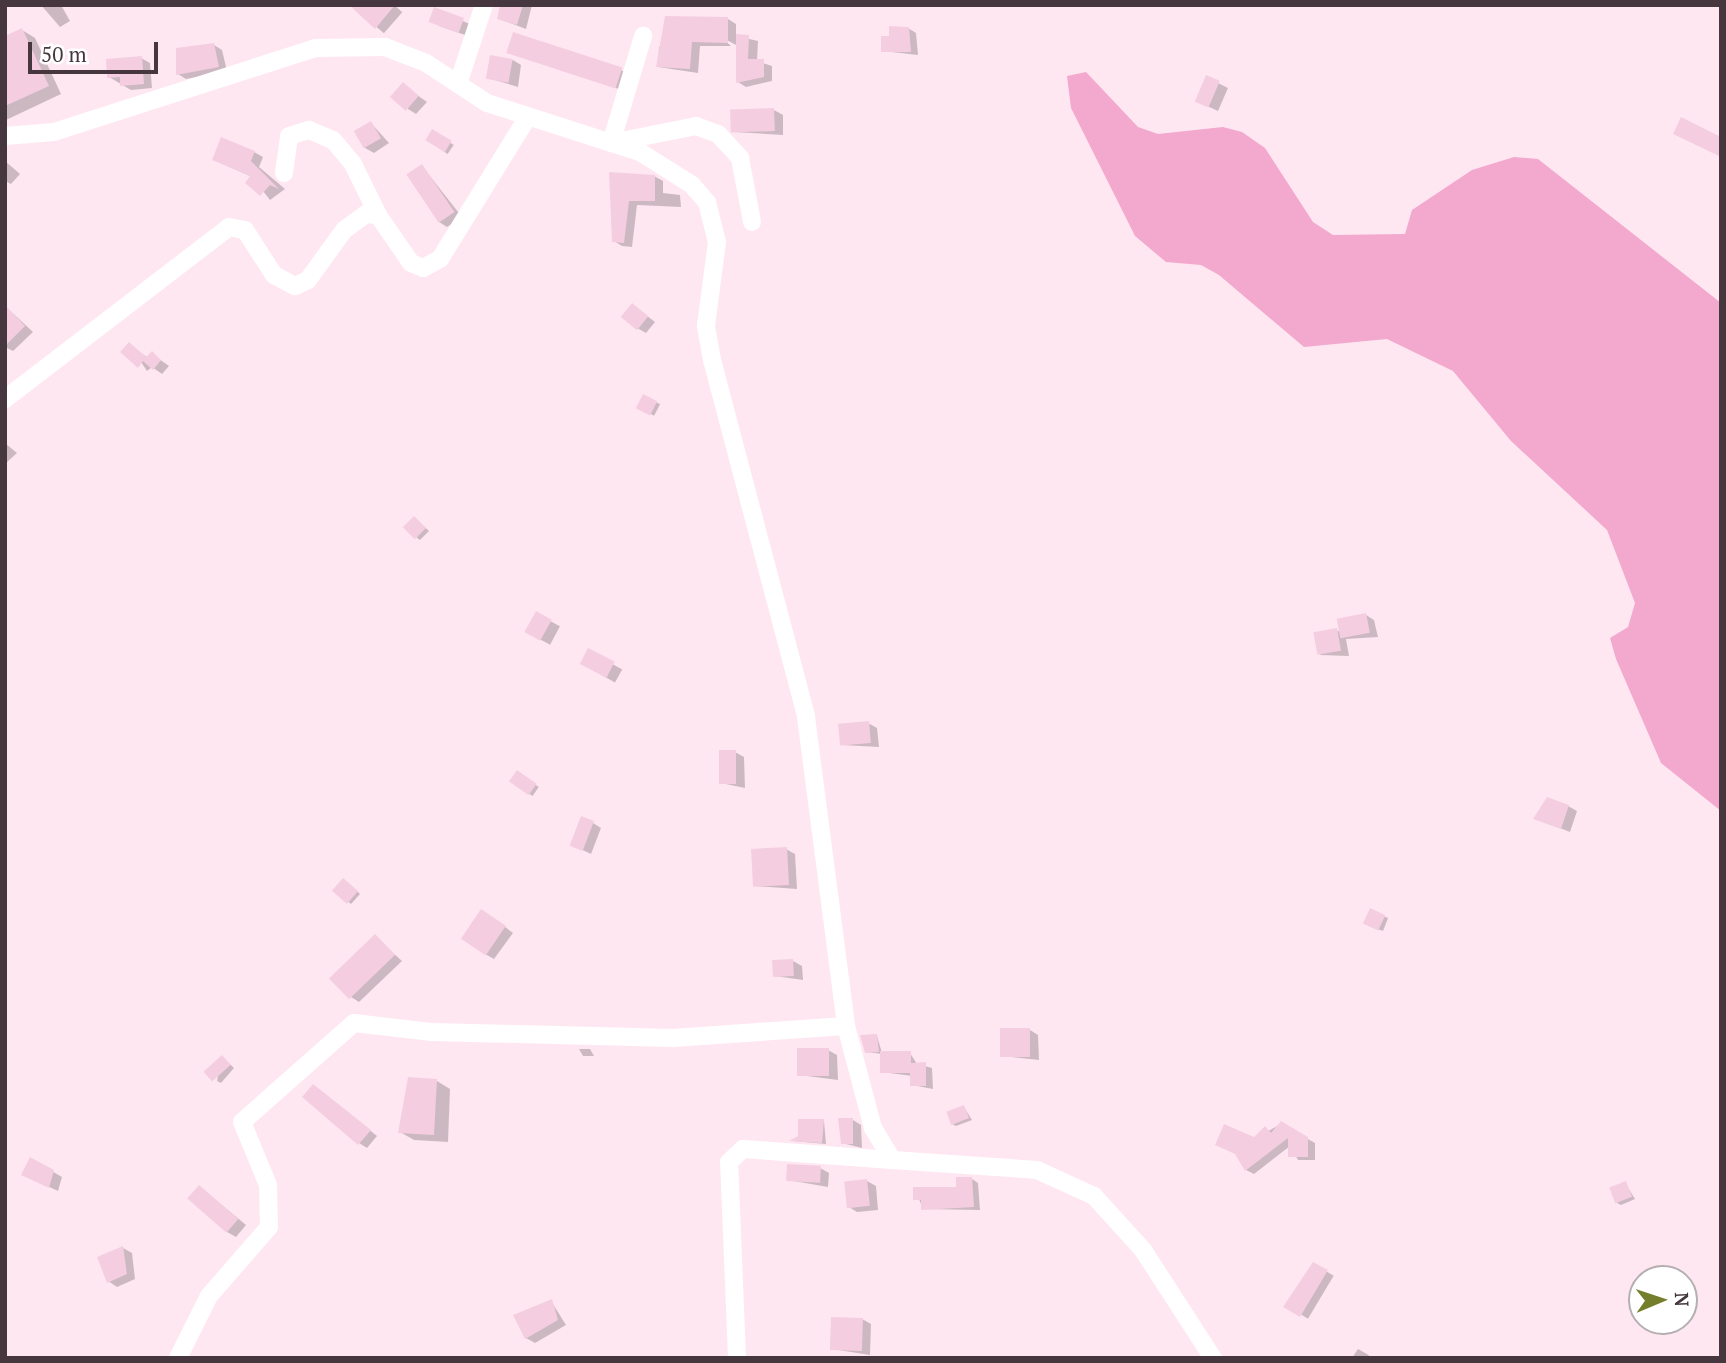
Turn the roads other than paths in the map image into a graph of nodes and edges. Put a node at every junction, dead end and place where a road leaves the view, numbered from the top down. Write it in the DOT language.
graph roads {
  1 [pos="484,5"];
  2 [pos="643,36"];
  3 [pos="458,84"];
  4 [pos="526,120"];
  5 [pos="5,136"];
  6 [pos="611,143"];
  7 [pos="284,173"];
  8 [pos="378,215"];
  9 [pos="752,222"];
  10 [pos="5,399"];
  11 [pos="846,1026"];
  12 [pos="892,1160"];
  13 [pos="178,1358"];
  14 [pos="737,1358"];
  15 [pos="1213,1358"];
  1 -- 3 [label="street"];
  2 -- 6 [label="street"];
  3 -- 4 [label="street"];
  3 -- 5 [label="street"];
  4 -- 6 [label="street"];
  4 -- 8 [label="street"];
  6 -- 9 [label="street"];
  6 -- 11 [label="street"];
  7 -- 8 [label="street"];
  8 -- 10 [label="street"];
  11 -- 12 [label="street"];
  11 -- 13 [label="street"];
  12 -- 14 [label="street"];
  12 -- 15 [label="street"];
}
